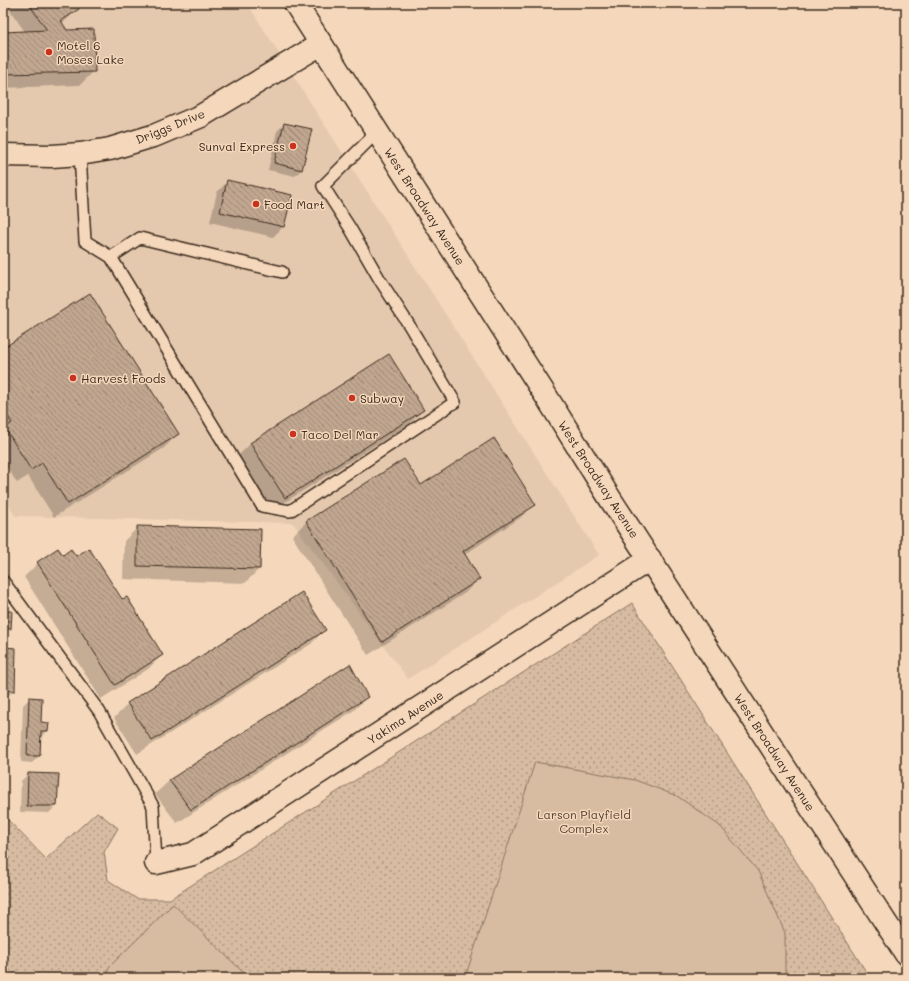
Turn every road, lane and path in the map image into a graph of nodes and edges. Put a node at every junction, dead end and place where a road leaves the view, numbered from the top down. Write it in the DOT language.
graph roads {
  1 [pos="295,3"];
  2 [pos="321,44"];
  3 [pos="377,132"];
  4 [pos="80,154"];
  5 [pos="3,155"];
  6 [pos="110,257"];
  7 [pos="282,272"];
  8 [pos="650,559"];
  9 [pos="3,581"];
  10 [pos="156,863"];
  11 [pos="906,954"];
  1 -- 2 [label="main road, West Broadway Avenue"];
  2 -- 3 [label="main road, West Broadway Avenue"];
  2 -- 4 [label="main road, Driggs Drive"];
  3 -- 6 [label="lane"];
  3 -- 8 [label="main road, West Broadway Avenue"];
  4 -- 5 [label="main road, Driggs Drive"];
  4 -- 6 [label="lane"];
  6 -- 7 [label="lane"];
  8 -- 10 [label="main road, Yakima Avenue"];
  8 -- 11 [label="main road, West Broadway Avenue"];
  9 -- 10 [label="lane"];
}
